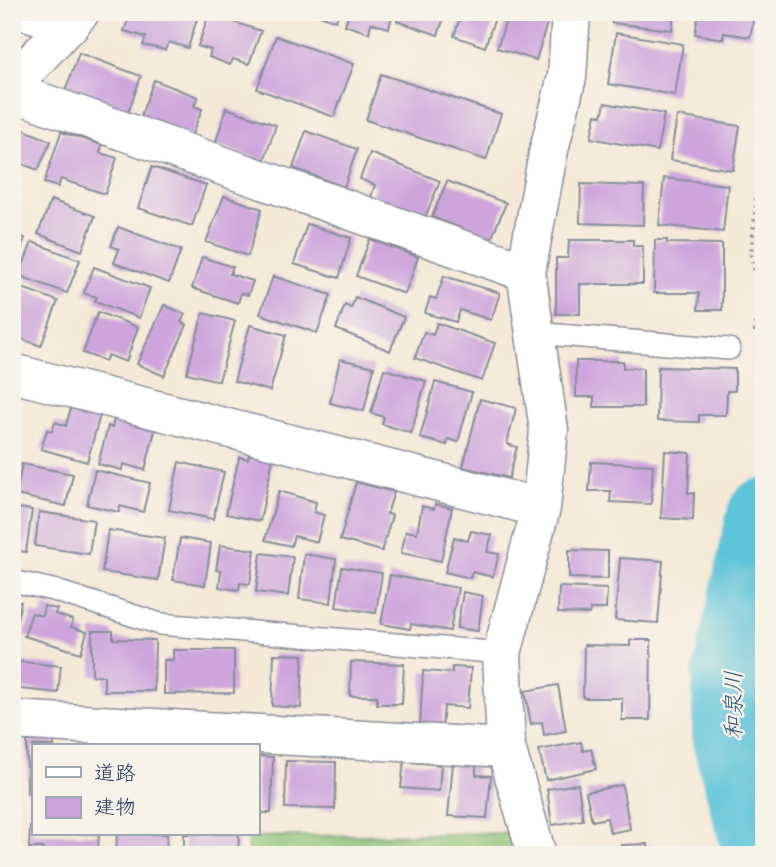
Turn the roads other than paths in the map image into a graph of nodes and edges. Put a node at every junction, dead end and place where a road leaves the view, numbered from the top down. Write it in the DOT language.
graph roads {
  1 [pos="29,12"];
  2 [pos="571,12"];
  3 [pos="75,19"];
  4 [pos="12,85"];
  5 [pos="12,92"];
  6 [pos="526,272"];
  7 [pos="534,333"];
  8 [pos="729,349"];
  9 [pos="12,373"];
  10 [pos="541,508"];
  11 [pos="12,581"];
  12 [pos="502,653"];
  13 [pos="12,720"];
  14 [pos="506,748"];
  15 [pos="537,855"];
  1 -- 3 [label="street"];
  2 -- 6 [label="street"];
  3 -- 4 [label="street"];
  5 -- 6 [label="street"];
  6 -- 7 [label="street"];
  7 -- 8 [label="lane"];
  7 -- 10 [label="street"];
  9 -- 10 [label="street"];
  10 -- 12 [label="street"];
  11 -- 12 [label="lane"];
  12 -- 14 [label="street"];
  13 -- 14 [label="street"];
  14 -- 15 [label="street"];
}
